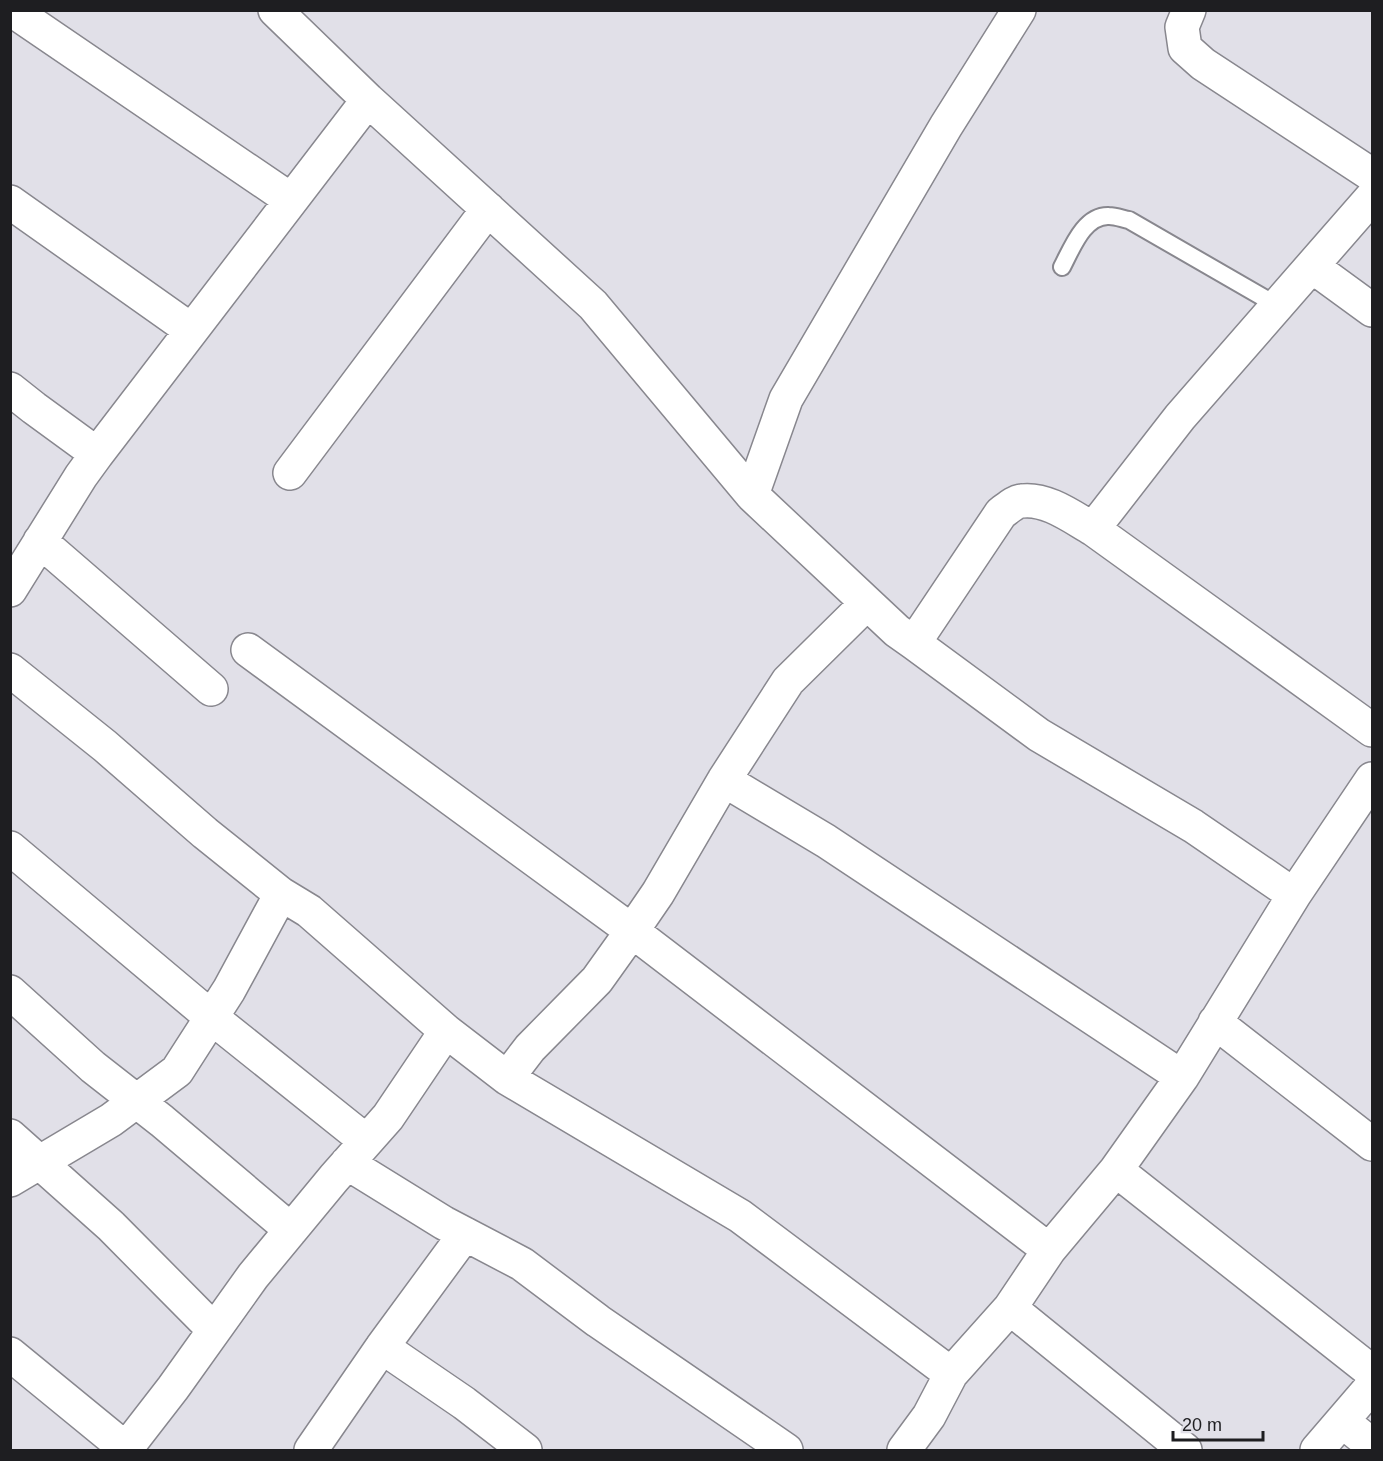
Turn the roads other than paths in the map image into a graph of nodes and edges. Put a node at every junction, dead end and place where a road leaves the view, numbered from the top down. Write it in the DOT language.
graph roads {
  1 [pos="12,10"];
  2 [pos="275,10"];
  3 [pos="1018,10"];
  4 [pos="1189,10"];
  5 [pos="368,100"];
  6 [pos="1372,175"];
  7 [pos="1372,197"];
  8 [pos="291,200"];
  9 [pos="10,202"];
  10 [pos="488,209"];
  11 [pos="1062,267"];
  12 [pos="1313,267"];
  13 [pos="1278,306"];
  14 [pos="1372,310"];
  15 [pos="191,330"];
  16 [pos="10,389"];
  17 [pos="97,454"];
  18 [pos="290,473"];
  19 [pos="752,495"];
  20 [pos="1093,529"];
  21 [pos="40,541"];
  22 [pos="10,590"];
  23 [pos="867,603"];
  24 [pos="914,643"];
  25 [pos="248,650"];
  26 [pos="10,670"];
  27 [pos="211,689"];
  28 [pos="1372,730"];
  29 [pos="724,780"];
  30 [pos="1367,798"];
  31 [pos="10,848"];
  32 [pos="282,894"];
  33 [pos="1294,895"];
  34 [pos="632,931"];
  35 [pos="10,992"];
  36 [pos="211,1017"];
  37 [pos="1215,1022"];
  38 [pos="446,1031"];
  39 [pos="1182,1077"];
  40 [pos="507,1078"];
  41 [pos="137,1101"];
  42 [pos="10,1136"];
  43 [pos="1372,1144"];
  44 [pos="357,1152"];
  45 [pos="40,1162"];
  46 [pos="1116,1170"];
  47 [pos="10,1180"];
  48 [pos="291,1230"];
  49 [pos="465,1234"];
  50 [pos="1049,1250"];
  51 [pos="1010,1308"];
  52 [pos="214,1330"];
  53 [pos="382,1347"];
  54 [pos="10,1354"];
  55 [pos="1372,1372"];
  56 [pos="951,1374"];
  57 [pos="1372,1386"];
  58 [pos="1342,1421"];
  59 [pos="1372,1445"];
  60 [pos="125,1450"];
  61 [pos="311,1450"];
  62 [pos="525,1450"];
  63 [pos="786,1450"];
  64 [pos="904,1450"];
  65 [pos="1185,1450"];
  66 [pos="1317,1450"];
  1 -- 8 [label="street"];
  2 -- 5 [label="street"];
  3 -- 19 [label="street"];
  4 -- 6 [label="street"];
  5 -- 8 [label="street"];
  5 -- 10 [label="street"];
  7 -- 12 [label="street"];
  8 -- 15 [label="street"];
  9 -- 15 [label="street"];
  10 -- 18 [label="street"];
  10 -- 19 [label="street"];
  11 -- 13 [label="lane"];
  12 -- 13 [label="street"];
  12 -- 14 [label="street"];
  13 -- 20 [label="street"];
  15 -- 17 [label="street"];
  16 -- 17 [label="street"];
  17 -- 21 [label="street"];
  19 -- 23 [label="street"];
  20 -- 24 [label="street"];
  20 -- 28 [label="street"];
  21 -- 22 [label="street"];
  21 -- 27 [label="street"];
  23 -- 24 [label="street"];
  23 -- 29 [label="street"];
  24 -- 33 [label="street"];
  25 -- 34 [label="street"];
  26 -- 32 [label="street"];
  29 -- 34 [label="street"];
  29 -- 39 [label="street"];
  30 -- 33 [label="street"];
  31 -- 36 [label="street"];
  32 -- 36 [label="street"];
  32 -- 38 [label="street"];
  33 -- 37 [label="street"];
  34 -- 40 [label="street"];
  34 -- 50 [label="street"];
  35 -- 41 [label="street"];
  36 -- 41 [label="street"];
  36 -- 44 [label="street"];
  37 -- 39 [label="street"];
  37 -- 43 [label="street"];
  38 -- 40 [label="street"];
  38 -- 44 [label="street"];
  39 -- 46 [label="street"];
  40 -- 56 [label="street"];
  41 -- 45 [label="street"];
  41 -- 48 [label="street"];
  42 -- 45 [label="street"];
  44 -- 48 [label="street"];
  44 -- 49 [label="street"];
  45 -- 47 [label="street"];
  45 -- 52 [label="street"];
  46 -- 50 [label="street"];
  46 -- 55 [label="street"];
  48 -- 52 [label="street"];
  49 -- 53 [label="street"];
  49 -- 63 [label="street"];
  50 -- 51 [label="street"];
  51 -- 56 [label="street"];
  51 -- 65 [label="street"];
  52 -- 60 [label="street"];
  53 -- 61 [label="street"];
  53 -- 62 [label="street"];
  54 -- 60 [label="street"];
  56 -- 64 [label="street"];
  57 -- 58 [label="street"];
  58 -- 59 [label="street"];
  58 -- 66 [label="street"];
}
